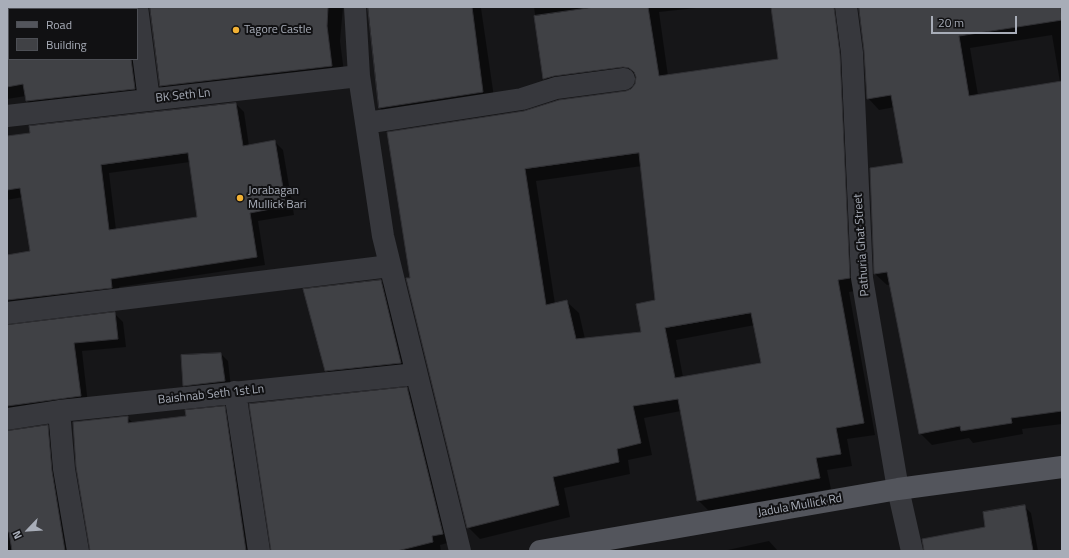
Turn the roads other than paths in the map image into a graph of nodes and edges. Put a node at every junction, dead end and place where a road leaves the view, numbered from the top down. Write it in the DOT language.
graph roads {
  1 [pos="355,7"];
  2 [pos="846,7"];
  3 [pos="138,14"];
  4 [pos="359,76"];
  5 [pos="624,79"];
  6 [pos="150,100"];
  7 [pos="7,116"];
  8 [pos="366,123"];
  9 [pos="390,266"];
  10 [pos="7,313"];
  11 [pos="416,374"];
  12 [pos="235,392"];
  13 [pos="59,411"];
  14 [pos="7,419"];
  15 [pos="1062,467"];
  16 [pos="898,489"];
  17 [pos="78,551"];
  18 [pos="259,551"];
  19 [pos="460,551"];
  20 [pos="540,551"];
  21 [pos="912,551"];
  1 -- 4 [label="street"];
  2 -- 16 [label="street, Pathuria Ghat Street"];
  3 -- 6 [label="street"];
  4 -- 6 [label="street, BK Seth Ln"];
  4 -- 8 [label="street"];
  5 -- 8 [label="street"];
  6 -- 7 [label="street, BK Seth Ln"];
  8 -- 9 [label="street"];
  9 -- 10 [label="street"];
  9 -- 11 [label="street"];
  11 -- 12 [label="street, Baishnab Seth 1st Ln"];
  11 -- 19 [label="street"];
  12 -- 13 [label="street, Baishnab Seth 1st Ln"];
  12 -- 18 [label="street"];
  13 -- 14 [label="street, Baishnab Seth 1st Ln"];
  13 -- 17 [label="street"];
  15 -- 16 [label="main road, Jadula Mullick Rd"];
  16 -- 20 [label="main road, Jadula Mullick Rd"];
  16 -- 21 [label="street, Pathuria Ghat Street"];
}
